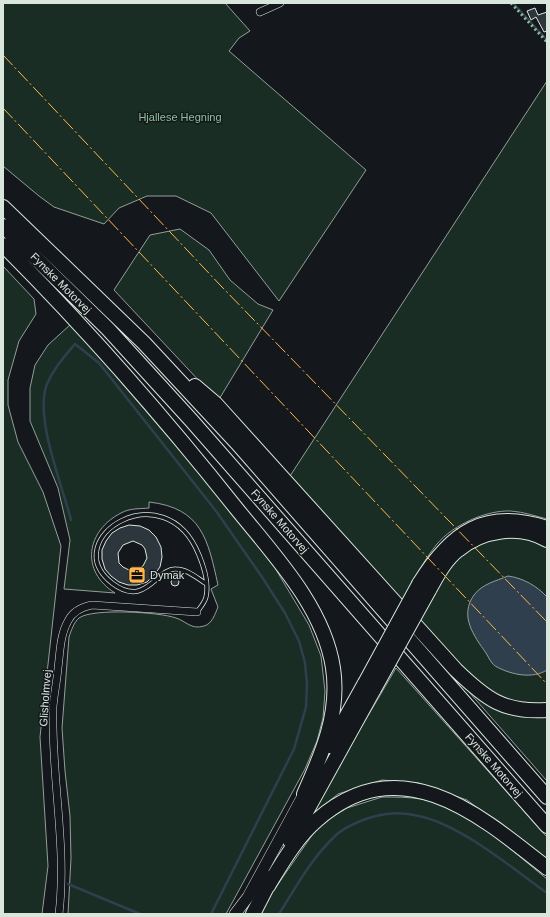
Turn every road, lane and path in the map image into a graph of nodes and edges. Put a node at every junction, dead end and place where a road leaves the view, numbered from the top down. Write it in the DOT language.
graph roads {
  1 [pos="280,3"];
  2 [pos="260,12"];
  3 [pos="3,207"];
  4 [pos="3,226"];
  5 [pos="3,245"];
  6 [pos="144,343"];
  7 [pos="547,528"];
  8 [pos="547,540"];
  9 [pos="205,584"];
  10 [pos="424,587"];
  11 [pos="197,612"];
  12 [pos="370,686"];
  13 [pos="547,710"];
  14 [pos="304,794"];
  15 [pos="547,797"];
  16 [pos="547,826"];
  17 [pos="547,868"];
  18 [pos="268,886"];
  19 [pos="248,897"];
  20 [pos="59,914"];
  21 [pos="236,914"];
  22 [pos="239,914"];
  23 [pos="253,914"];
  1 -- 2 [label="street"];
  3 -- 6 [label="highway, Fynske Motorvej"];
  4 -- 16 [label="highway, Fynske Motorvej"];
  5 -- 14 [label="highway"];
  6 -- 13 [label="highway"];
  6 -- 15 [label="highway, Fynske Motorvej"];
  7 -- 10 [label="highway"];
  8 -- 10 [label="highway"];
  9 -- 9 [label="lane"];
  9 -- 11 [label="lane"];
  10 -- 12 [label="highway, bridge"];
  11 -- 20 [label="street, Glisholmvej"];
  12 -- 14 [label="highway"];
  12 -- 18 [label="highway"];
  14 -- 19 [label="street"];
  17 -- 18 [label="highway"];
  18 -- 23 [label="highway"];
  19 -- 21 [label="street"];
  19 -- 22 [label="street"];
}
